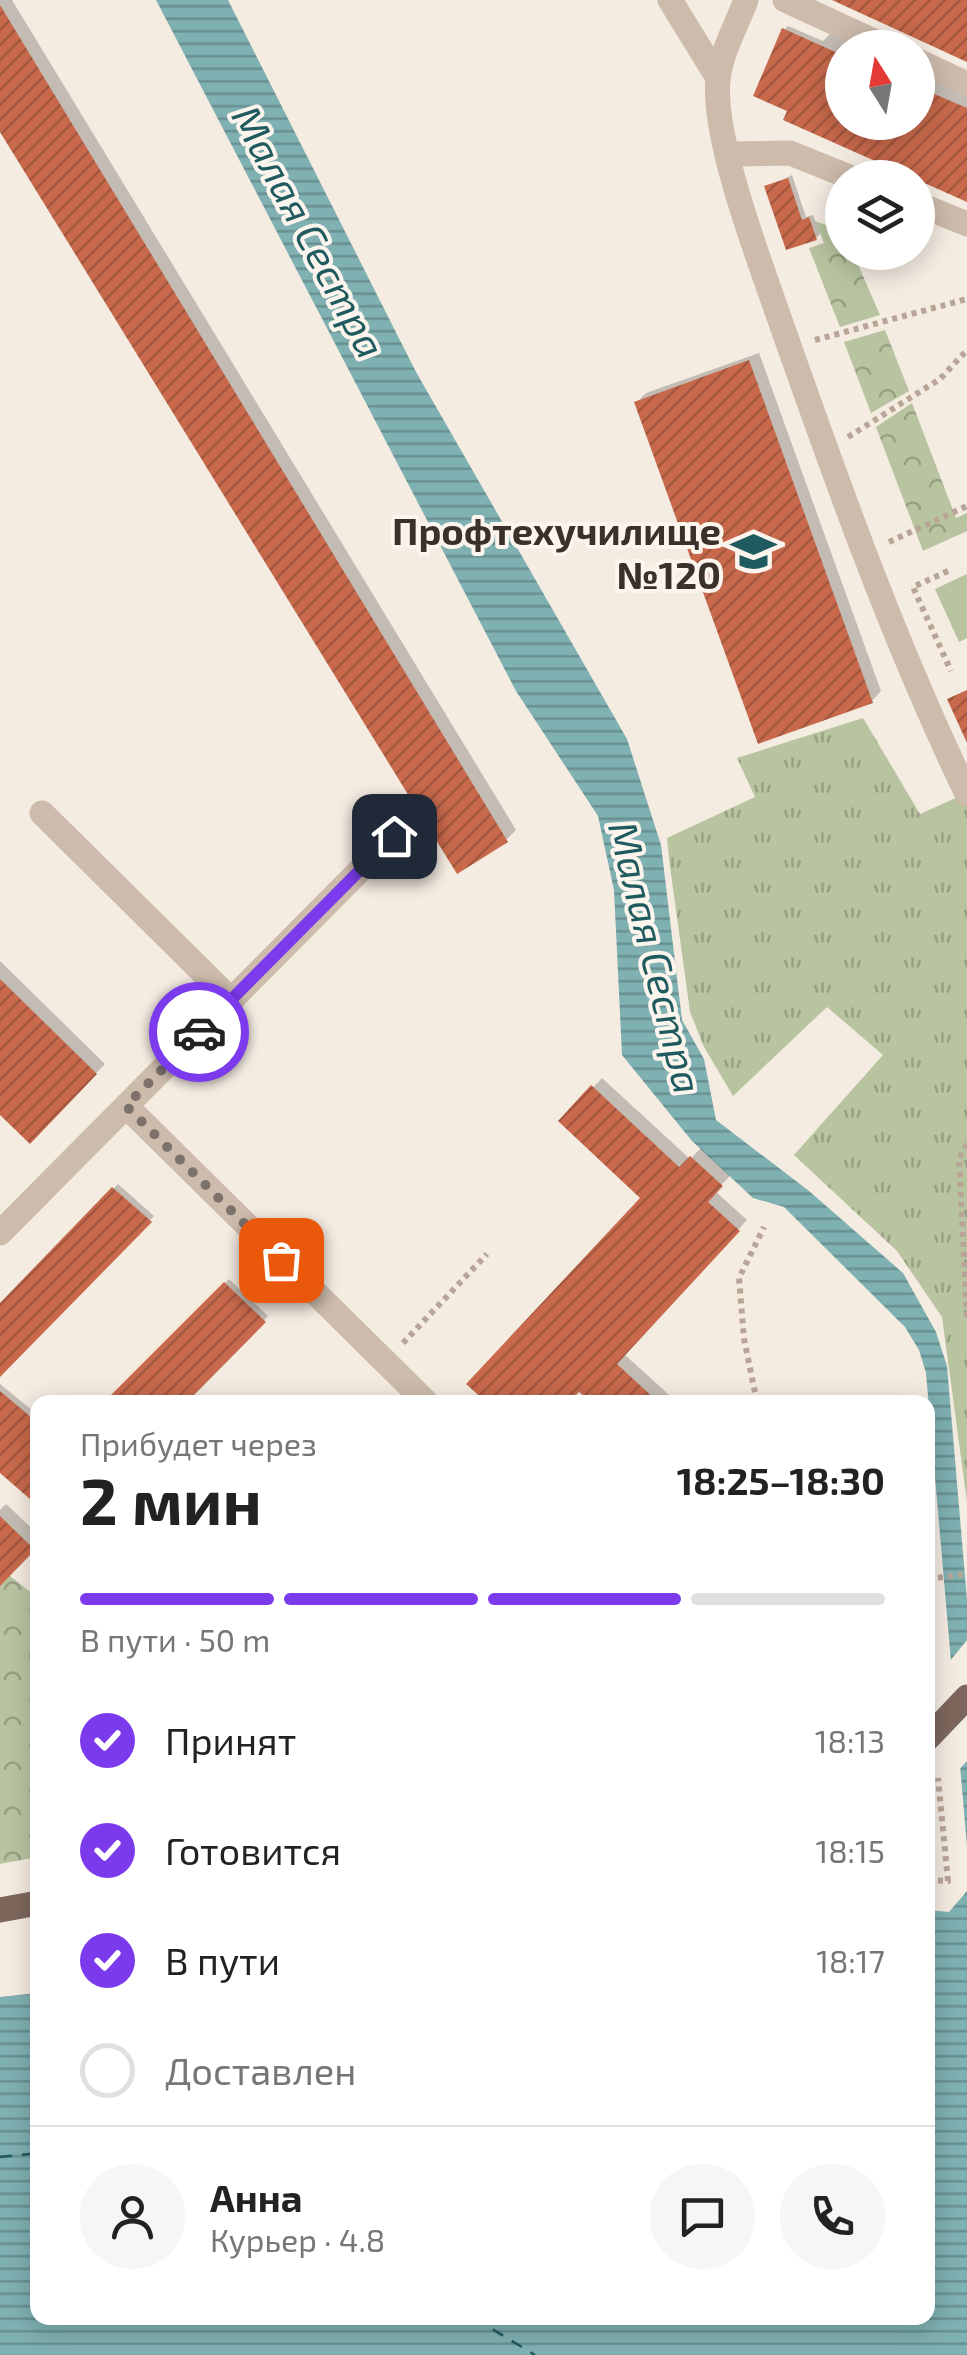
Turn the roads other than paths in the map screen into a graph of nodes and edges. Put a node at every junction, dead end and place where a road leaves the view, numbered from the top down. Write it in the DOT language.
graph roads {
  1 [pos="670,0"];
  2 [pos="746,0"];
  3 [pos="785,0"];
  4 [pos="849,30"];
  5 [pos="935,69"];
  6 [pos="718,78"];
  7 [pos="967,84"];
  8 [pos="728,154"];
  9 [pos="825,167"];
  10 [pos="935,211"];
  11 [pos="967,224"];
  12 [pos="967,794"];
  13 [pos="42,813"];
  14 [pos="394,836"];
  15 [pos="231,1000"];
  16 [pos="126,1106"];
  17 [pos="0,1233"];
  18 [pos="419,1395"];
  19 [pos="967,1697"];
  20 [pos="935,1731"];
  21 [pos="30,1904"];
  22 [pos="0,1910"];
  1 -- 6 [label="lane"];
  2 -- 6 [label="lane"];
  3 -- 4 [label="lane"];
  5 -- 7 [label="lane"];
  6 -- 8 [label="lane"];
  8 -- 9 [label="lane"];
  8 -- 12 [label="lane"];
  10 -- 11 [label="lane"];
  13 -- 15 [label="lane"];
  14 -- 15 [label="lane"];
  15 -- 16 [label="lane"];
  16 -- 17 [label="lane"];
  16 -- 18 [label="lane"];
  19 -- 20 [label="main road"];
  21 -- 22 [label="main road"];
}
